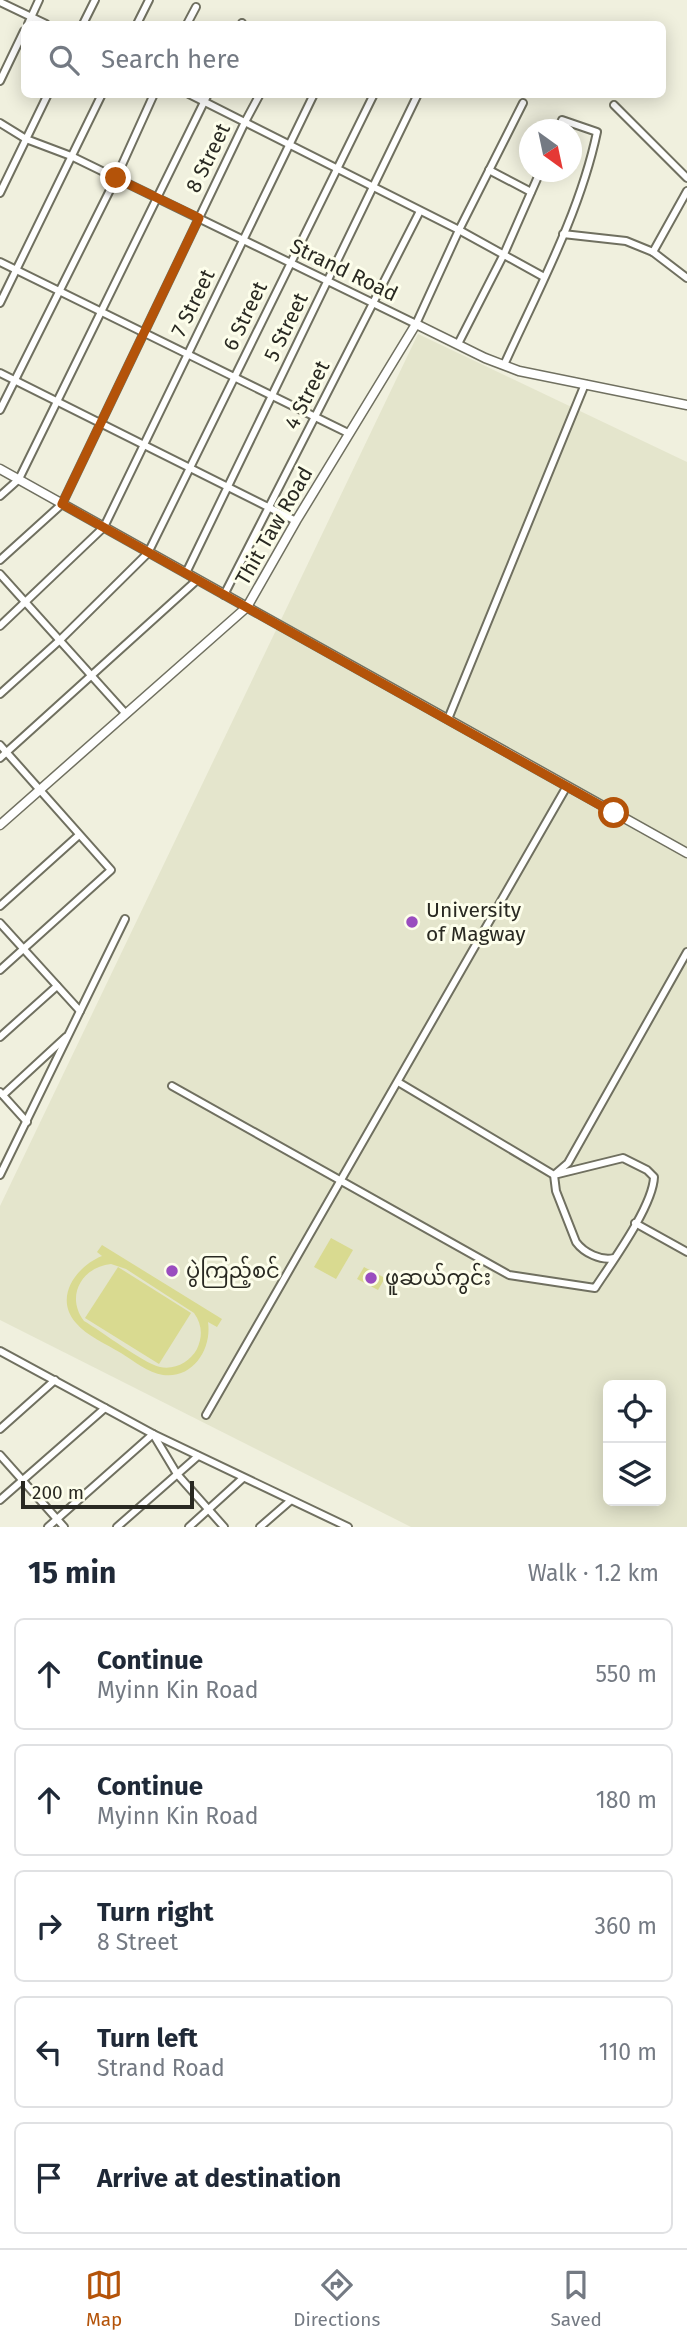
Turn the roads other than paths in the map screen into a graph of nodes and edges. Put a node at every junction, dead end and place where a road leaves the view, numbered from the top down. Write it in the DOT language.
graph roads {
  1 [pos="40,0"];
  2 [pos="95,0"];
  3 [pos="149,0"];
  4 [pos="0,2"];
  5 [pos="196,7"];
  6 [pos="29,21"];
  7 [pos="84,21"];
  8 [pos="138,21"];
  9 [pos="189,21"];
  10 [pos="21,37"];
  11 [pos="0,81"];
  12 [pos="46,98"];
  13 [pos="100,98"];
  14 [pos="152,98"];
  15 [pos="196,98"];
  16 [pos="206,98"];
  17 [pos="258,98"];
  18 [pos="312,98"];
  19 [pos="372,98"];
  20 [pos="416,98"];
  21 [pos="204,102"];
  22 [pos="523,103"];
  23 [pos="614,105"];
  24 [pos="245,122"];
  25 [pos="0,123"];
  26 [pos="582,127"];
  27 [pos="26,139"];
  28 [pos="289,145"];
  29 [pos="71,156"];
  30 [pos="489,170"];
  31 [pos="337,171"];
  32 [pos="116,178"];
  33 [pos="687,178"];
  34 [pos="536,182"];
  35 [pos="373,187"];
  36 [pos="687,191"];
  37 [pos="531,192"];
  38 [pos="0,193"];
  39 [pos="157,198"];
  40 [pos="419,211"];
  41 [pos="199,218"];
  42 [pos="459,230"];
  43 [pos="563,234"];
  44 [pos="243,239"];
  45 [pos="653,253"];
  46 [pos="503,254"];
  47 [pos="0,262"];
  48 [pos="290,264"];
  49 [pos="15,270"];
  50 [pos="544,276"];
  51 [pos="687,278"];
  52 [pos="328,280"];
  53 [pos="58,290"];
  54 [pos="0,303"];
  55 [pos="373,303"];
  56 [pos="101,312"];
  57 [pos="415,324"];
  58 [pos="144,333"];
  59 [pos="458,344"];
  60 [pos="188,354"];
  61 [pos="504,365"];
  62 [pos="0,373"];
  63 [pos="234,379"];
  64 [pos="14,380"];
  65 [pos="585,384"];
  66 [pos="272,396"];
  67 [pos="57,402"];
  68 [pos="687,405"];
  69 [pos="0,410"];
  70 [pos="315,417"];
  71 [pos="101,424"];
  72 [pos="348,433"];
  73 [pos="144,445"];
  74 [pos="0,469"];
  75 [pos="189,469"];
  76 [pos="19,479"];
  77 [pos="228,487"];
  78 [pos="0,496"];
  79 [pos="62,504"];
  80 [pos="269,507"];
  81 [pos="296,521"];
  82 [pos="104,527"];
  83 [pos="148,553"];
  84 [pos="0,560"];
  85 [pos="186,573"];
  86 [pos="0,574"];
  87 [pos="197,580"];
  88 [pos="225,595"];
  89 [pos="26,603"];
  90 [pos="247,607"];
  91 [pos="0,626"];
  92 [pos="60,640"];
  93 [pos="91,675"];
  94 [pos="0,694"];
  95 [pos="126,714"];
  96 [pos="448,719"];
  97 [pos="0,745"];
  98 [pos="6,752"];
  99 [pos="0,758"];
  100 [pos="567,786"];
  101 [pos="40,790"];
  102 [pos="0,825"];
  103 [pos="79,835"];
  104 [pos="687,853"];
  105 [pos="0,906"];
  106 [pos="125,919"];
  107 [pos="0,923"];
  108 [pos="23,949"];
  109 [pos="687,952"];
  110 [pos="0,970"];
  111 [pos="57,986"];
  112 [pos="80,1011"];
  113 [pos="70,1033"];
  114 [pos="0,1037"];
  115 [pos="398,1082"];
  116 [pos="172,1086"];
  117 [pos="1,1094"];
  118 [pos="27,1122"];
  119 [pos="0,1175"];
  120 [pos="554,1175"];
  121 [pos="341,1181"];
  122 [pos="635,1223"];
  123 [pos="687,1252"];
  124 [pos="614,1258"];
  125 [pos="0,1351"];
  126 [pos="55,1380"];
  127 [pos="105,1408"];
  128 [pos="206,1415"];
  129 [pos="0,1429"];
  130 [pos="153,1434"];
  131 [pos="0,1455"];
  132 [pos="198,1456"];
  133 [pos="177,1474"];
  134 [pos="243,1478"];
  135 [pos="22,1481"];
  136 [pos="0,1500"];
  137 [pos="290,1501"];
  138 [pos="208,1509"];
  139 [pos="57,1519"];
  140 [pos="335,1525"];
  141 [pos="48,1527"];
  142 [pos="64,1527"];
  143 [pos="117,1527"];
  144 [pos="189,1527"];
  145 [pos="224,1527"];
  146 [pos="260,1527"];
  147 [pos="348,1527"];
  1 -- 6 [label="street"];
  2 -- 7 [label="street"];
  3 -- 8 [label="street"];
  4 -- 6 [label="street"];
  5 -- 9 [label="street"];
  10 -- 11 [label="street"];
  12 -- 27 [label="street"];
  13 -- 29 [label="street"];
  14 -- 32 [label="street"];
  15 -- 21 [label="street"];
  16 -- 21 [label="street"];
  17 -- 24 [label="street, 8 Street"];
  18 -- 28 [label="street, 7 Street"];
  19 -- 31 [label="street, 6 Street"];
  20 -- 35 [label="street, 5 Street"];
  21 -- 24 [label="street"];
  21 -- 39 [label="street"];
  22 -- 30 [label="street"];
  23 -- 33 [label="street"];
  24 -- 28 [label="street"];
  24 -- 41 [label="street, 8 Street"];
  25 -- 27 [label="street, Strand Road"];
  26 -- 43 [label="street"];
  27 -- 29 [label="street, Strand Road"];
  27 -- 38 [label="street"];
  28 -- 31 [label="street"];
  28 -- 44 [label="street, 7 Street"];
  29 -- 32 [label="street, Strand Road"];
  29 -- 49 [label="street"];
  30 -- 37 [label="street"];
  30 -- 42 [label="street"];
  31 -- 35 [label="street"];
  31 -- 48 [label="street, 6 Street"];
  32 -- 39 [label="street, Strand Road"];
  32 -- 53 [label="street"];
  34 -- 37 [label="street"];
  35 -- 40 [label="street"];
  35 -- 52 [label="street, 5 Street"];
  36 -- 45 [label="street"];
  37 -- 46 [label="street"];
  39 -- 41 [label="street, Strand Road"];
  39 -- 56 [label="street"];
  40 -- 42 [label="street"];
  40 -- 55 [label="street, 4 Street"];
  41 -- 44 [label="street, Strand Road"];
  41 -- 58 [label="street, 8 Street"];
  42 -- 46 [label="street"];
  42 -- 57 [label="street"];
  43 -- 45 [label="street"];
  43 -- 50 [label="street"];
  44 -- 48 [label="street, Strand Road"];
  44 -- 60 [label="street, 7 Street"];
  45 -- 51 [label="street"];
  46 -- 50 [label="street"];
  46 -- 59 [label="street"];
  47 -- 49 [label="street"];
  48 -- 52 [label="street, Strand Road"];
  48 -- 63 [label="street, 6 Street"];
  49 -- 53 [label="street"];
  49 -- 54 [label="street"];
  50 -- 61 [label="street"];
  52 -- 55 [label="street, Strand Road"];
  52 -- 66 [label="street, 5 Street"];
  53 -- 56 [label="street"];
  53 -- 64 [label="street"];
  55 -- 57 [label="street, Strand Road"];
  55 -- 70 [label="street, 4 Street"];
  56 -- 58 [label="street"];
  56 -- 67 [label="street"];
  57 -- 59 [label="street, Strand Road"];
  57 -- 72 [label="street, Thit Taw Road"];
  58 -- 60 [label="street"];
  58 -- 71 [label="street, 8 Street"];
  59 -- 61 [label="street, Strand Road"];
  60 -- 63 [label="street"];
  60 -- 73 [label="street, 7 Street"];
  61 -- 65 [label="street, Strand Road"];
  62 -- 64 [label="street"];
  63 -- 66 [label="street"];
  63 -- 75 [label="street, 6 Street"];
  64 -- 67 [label="street"];
  64 -- 69 [label="street"];
  65 -- 68 [label="street, Strand Road"];
  65 -- 96 [label="street"];
  66 -- 70 [label="street"];
  66 -- 77 [label="street, 5 Street"];
  67 -- 71 [label="street"];
  67 -- 76 [label="street"];
  70 -- 72 [label="street"];
  70 -- 80 [label="street, 4 Street"];
  71 -- 73 [label="street"];
  71 -- 79 [label="street, 8 Street"];
  72 -- 81 [label="street, Thit Taw Road"];
  73 -- 75 [label="street"];
  73 -- 82 [label="street, 7 Street"];
  74 -- 76 [label="street"];
  75 -- 77 [label="street"];
  75 -- 83 [label="street, 6 Street"];
  76 -- 78 [label="street"];
  76 -- 79 [label="street"];
  77 -- 80 [label="street"];
  77 -- 85 [label="street, 5 Street"];
  79 -- 82 [label="street"];
  79 -- 84 [label="street"];
  80 -- 81 [label="street"];
  80 -- 88 [label="street, 4 Street"];
  81 -- 90 [label="street, Thit Taw Road"];
  82 -- 83 [label="street"];
  82 -- 89 [label="street, 7 Street"];
  83 -- 85 [label="street"];
  83 -- 92 [label="street"];
  85 -- 87 [label="street"];
  86 -- 89 [label="street"];
  87 -- 88 [label="street"];
  87 -- 93 [label="street"];
  88 -- 90 [label="street"];
  89 -- 91 [label="street, 7 Street"];
  89 -- 92 [label="street"];
  90 -- 95 [label="street, Thit Taw Road"];
  90 -- 96 [label="street"];
  92 -- 93 [label="street"];
  92 -- 94 [label="street"];
  93 -- 95 [label="street"];
  93 -- 98 [label="street"];
  95 -- 101 [label="street, Thit Taw Road"];
  96 -- 100 [label="street"];
  97 -- 98 [label="street"];
  98 -- 99 [label="street"];
  98 -- 101 [label="street"];
  100 -- 104 [label="street"];
  100 -- 115 [label="street"];
  101 -- 102 [label="street, Thit Taw Road"];
  101 -- 103 [label="street"];
  103 -- 105 [label="street"];
  103 -- 108 [label="street"];
  106 -- 112 [label="street"];
  107 -- 108 [label="street"];
  108 -- 110 [label="street"];
  108 -- 111 [label="street"];
  109 -- 120 [label="street"];
  111 -- 112 [label="street"];
  111 -- 114 [label="street"];
  112 -- 113 [label="street"];
  113 -- 117 [label="street"];
  113 -- 118 [label="street"];
  115 -- 120 [label="street"];
  115 -- 121 [label="street"];
  116 -- 121 [label="street"];
  117 -- 118 [label="street"];
  118 -- 119 [label="street"];
  120 -- 122 [label="street"];
  120 -- 124 [label="street"];
  121 -- 124 [label="street"];
  121 -- 128 [label="street"];
  122 -- 123 [label="street"];
  122 -- 124 [label="street"];
  125 -- 126 [label="street"];
  126 -- 127 [label="street"];
  126 -- 129 [label="street"];
  127 -- 130 [label="street"];
  127 -- 135 [label="street"];
  130 -- 132 [label="street"];
  130 -- 133 [label="street"];
  130 -- 139 [label="street"];
  131 -- 135 [label="street"];
  132 -- 133 [label="street"];
  132 -- 134 [label="street"];
  133 -- 138 [label="street"];
  133 -- 143 [label="street"];
  134 -- 137 [label="street"];
  134 -- 138 [label="street"];
  135 -- 136 [label="street"];
  135 -- 139 [label="street"];
  137 -- 140 [label="street"];
  137 -- 146 [label="street"];
  138 -- 144 [label="street"];
  138 -- 145 [label="street"];
  139 -- 141 [label="street"];
  139 -- 142 [label="street"];
  140 -- 147 [label="street"];
}
